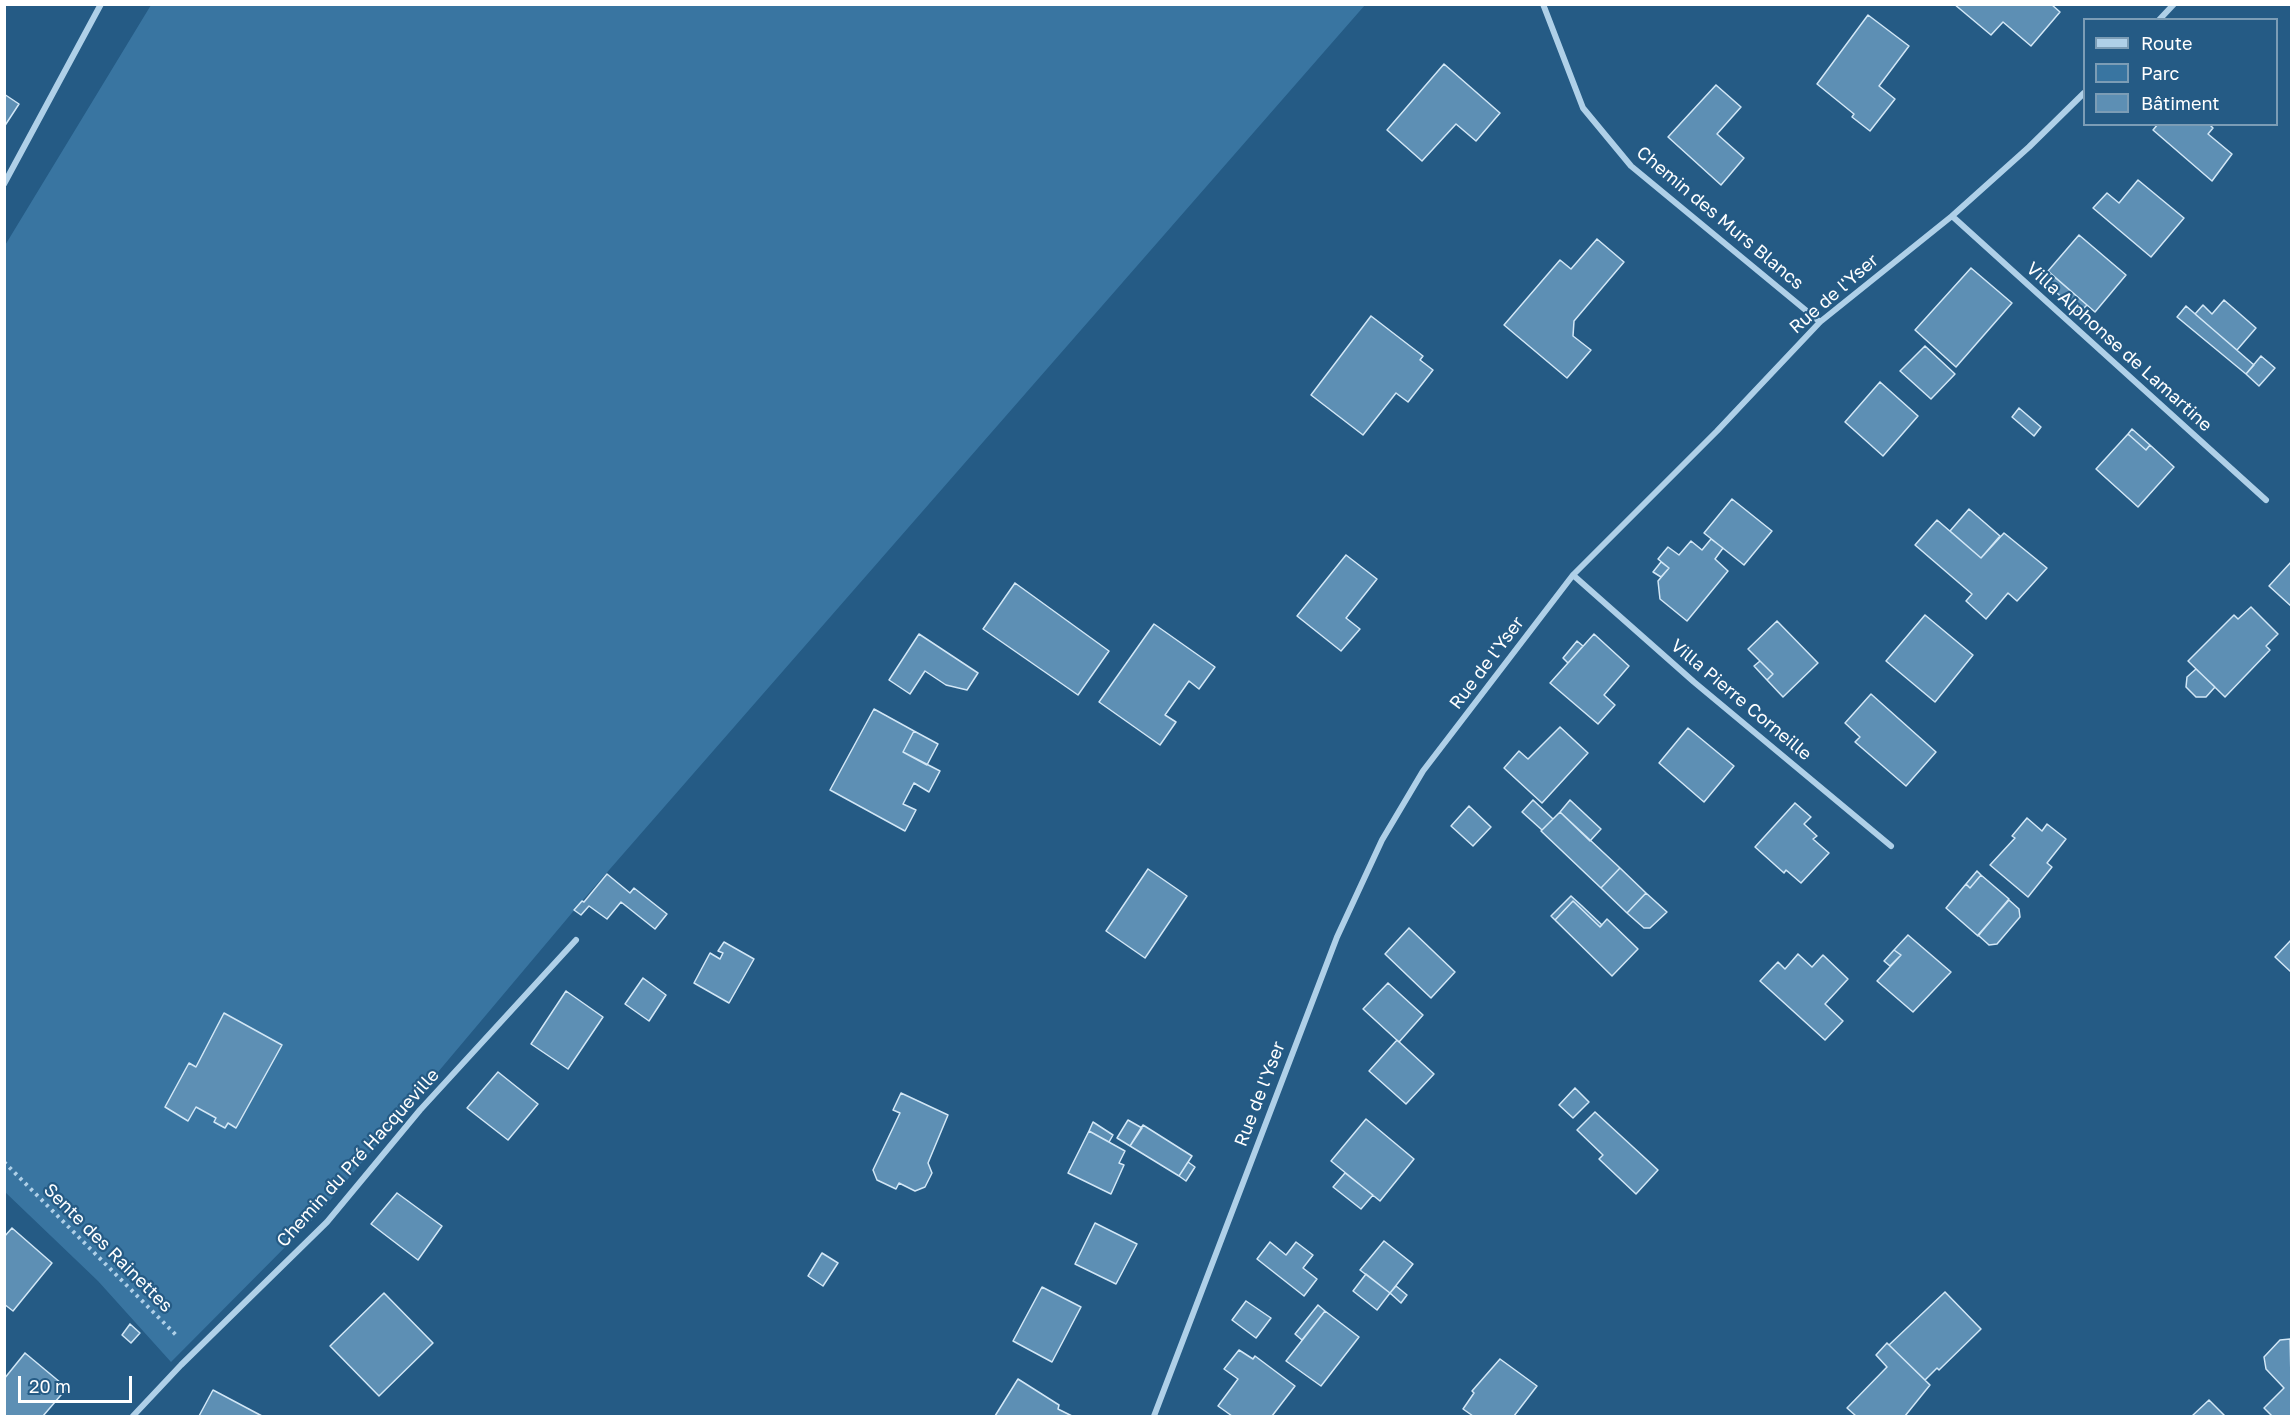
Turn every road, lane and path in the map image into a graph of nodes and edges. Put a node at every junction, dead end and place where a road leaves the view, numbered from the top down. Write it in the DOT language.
graph roads {
  1 [pos="101,4"];
  2 [pos="1543,4"];
  3 [pos="2174,4"];
  4 [pos="2161,18"];
  5 [pos="2083,95"];
  6 [pos="4,184"];
  7 [pos="1952,216"];
  8 [pos="1820,322"];
  9 [pos="2266,500"];
  10 [pos="1573,575"];
  11 [pos="1891,846"];
  12 [pos="576,940"];
  13 [pos="4,1162"];
  14 [pos="193,1352"];
  15 [pos="134,1416"];
  16 [pos="1154,1416"];
  1 -- 6 [label="street"];
  2 -- 8 [label="street, Chemin des Murs Blancs"];
  3 -- 4 [label="street"];
  5 -- 7 [label="street, Rue de l'Yser"];
  7 -- 8 [label="street, Rue de l'Yser"];
  7 -- 9 [label="street, Villa Alphonse de Lamartine"];
  8 -- 10 [label="street, Rue de l'Yser"];
  10 -- 11 [label="street, Villa Pierre Corneille"];
  10 -- 16 [label="street, Rue de l'Yser"];
  12 -- 14 [label="street, Chemin du Pré Hacqueville"];
  13 -- 14 [label="path, Sente des Rainettes"];
  14 -- 15 [label="street, Chemin du Pré Hacqueville"];
}
